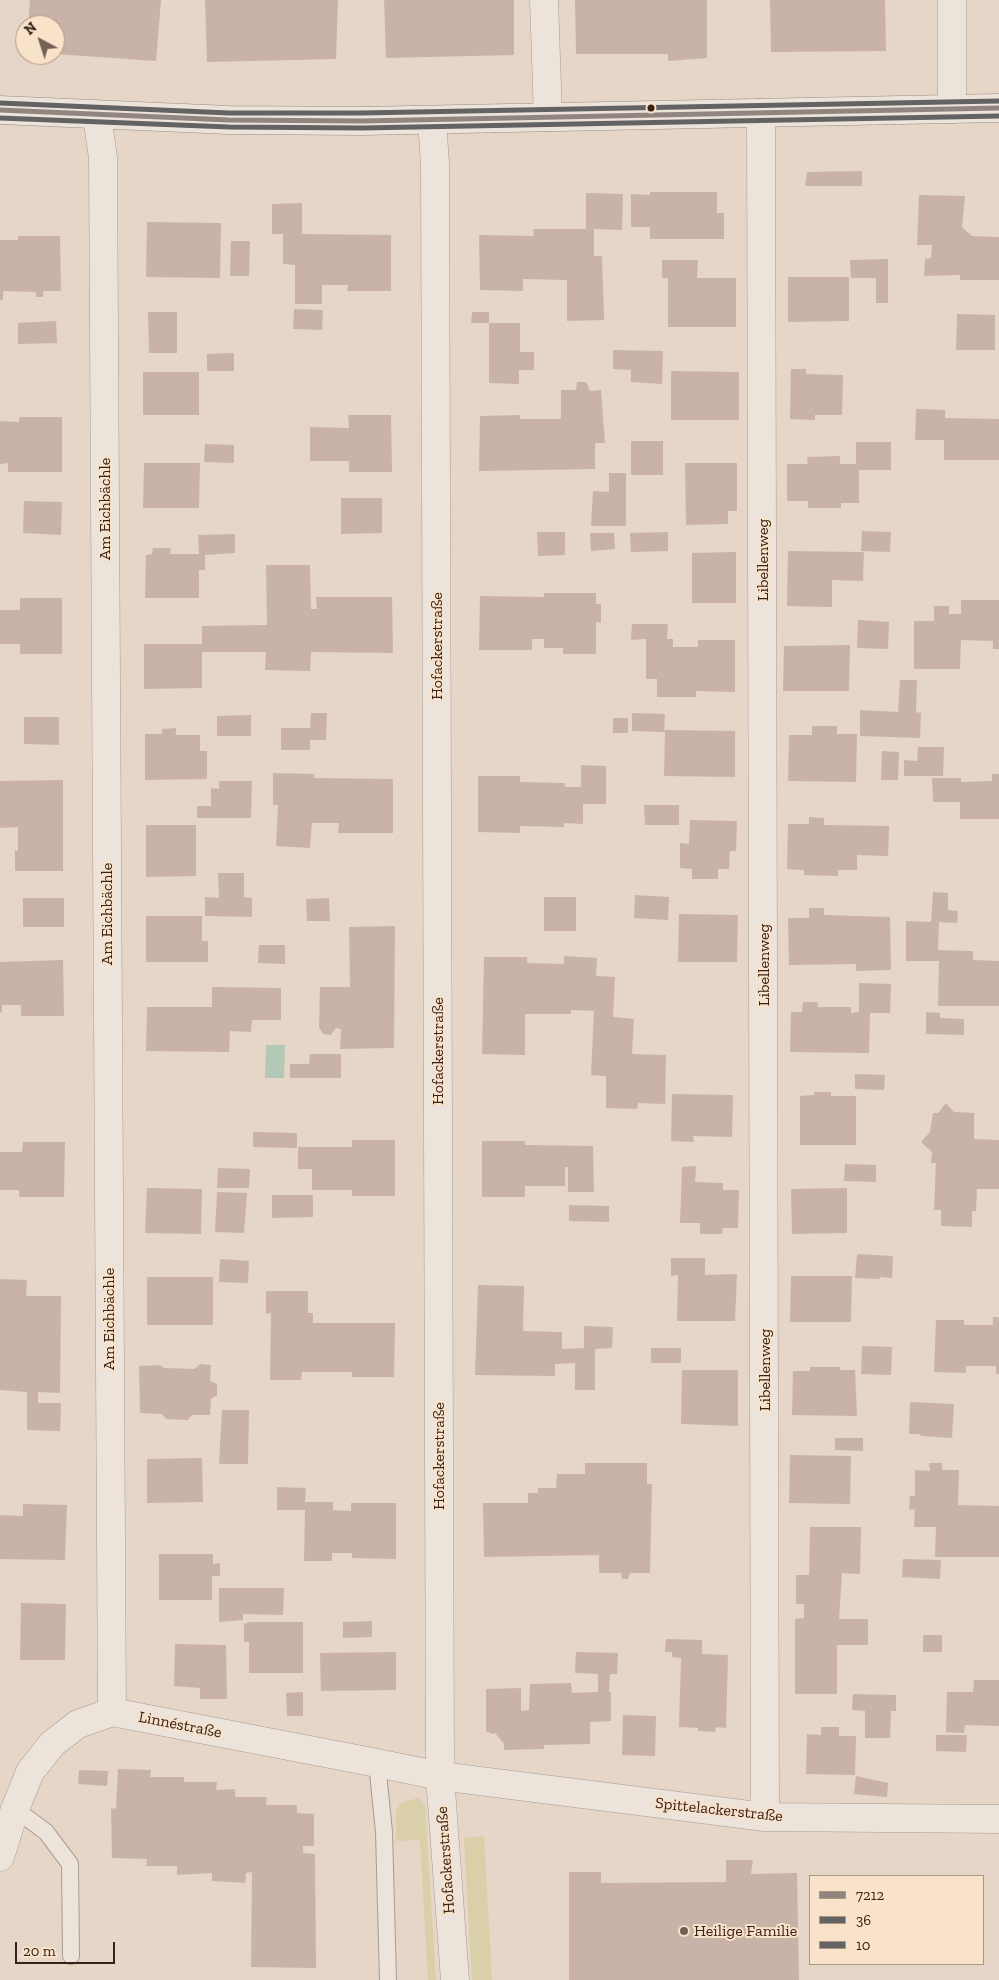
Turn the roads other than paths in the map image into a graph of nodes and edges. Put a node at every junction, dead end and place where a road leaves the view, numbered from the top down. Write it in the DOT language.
graph roads {
  1 [pos="544,0"];
  2 [pos="952,0"];
  3 [pos="999,108"];
  4 [pos="952,109"];
  5 [pos="0,110"];
  6 [pos="761,113"];
  7 [pos="97,116"];
  8 [pos="548,117"];
  9 [pos="432,121"];
  10 [pos="112,1712"];
  11 [pos="377,1763"];
  12 [pos="440,1776"];
  13 [pos="15,1808"];
  14 [pos="766,1818"];
  15 [pos="999,1819"];
  16 [pos="0,1857"];
  17 [pos="72,1956"];
  18 [pos="388,1980"];
  19 [pos="455,1980"];
  1 -- 8 [label="street"];
  2 -- 4 [label="street"];
  3 -- 4 [label="street"];
  4 -- 6 [label="street"];
  5 -- 7 [label="street"];
  6 -- 8 [label="street"];
  6 -- 14 [label="street, Libellenweg"];
  7 -- 9 [label="street"];
  7 -- 10 [label="street, Am Eichbächle"];
  8 -- 9 [label="street"];
  9 -- 12 [label="street, Hofackerstraße"];
  10 -- 11 [label="street, Linnéstraße"];
  10 -- 13 [label="street"];
  11 -- 12 [label="street, Linnéstraße"];
  11 -- 18 [label="lane"];
  12 -- 14 [label="street, Spittelackerstraße"];
  12 -- 19 [label="street, Hofackerstraße"];
  13 -- 16 [label="street"];
  13 -- 17 [label="lane"];
  14 -- 15 [label="street, Spittelackerstraße"];
}
